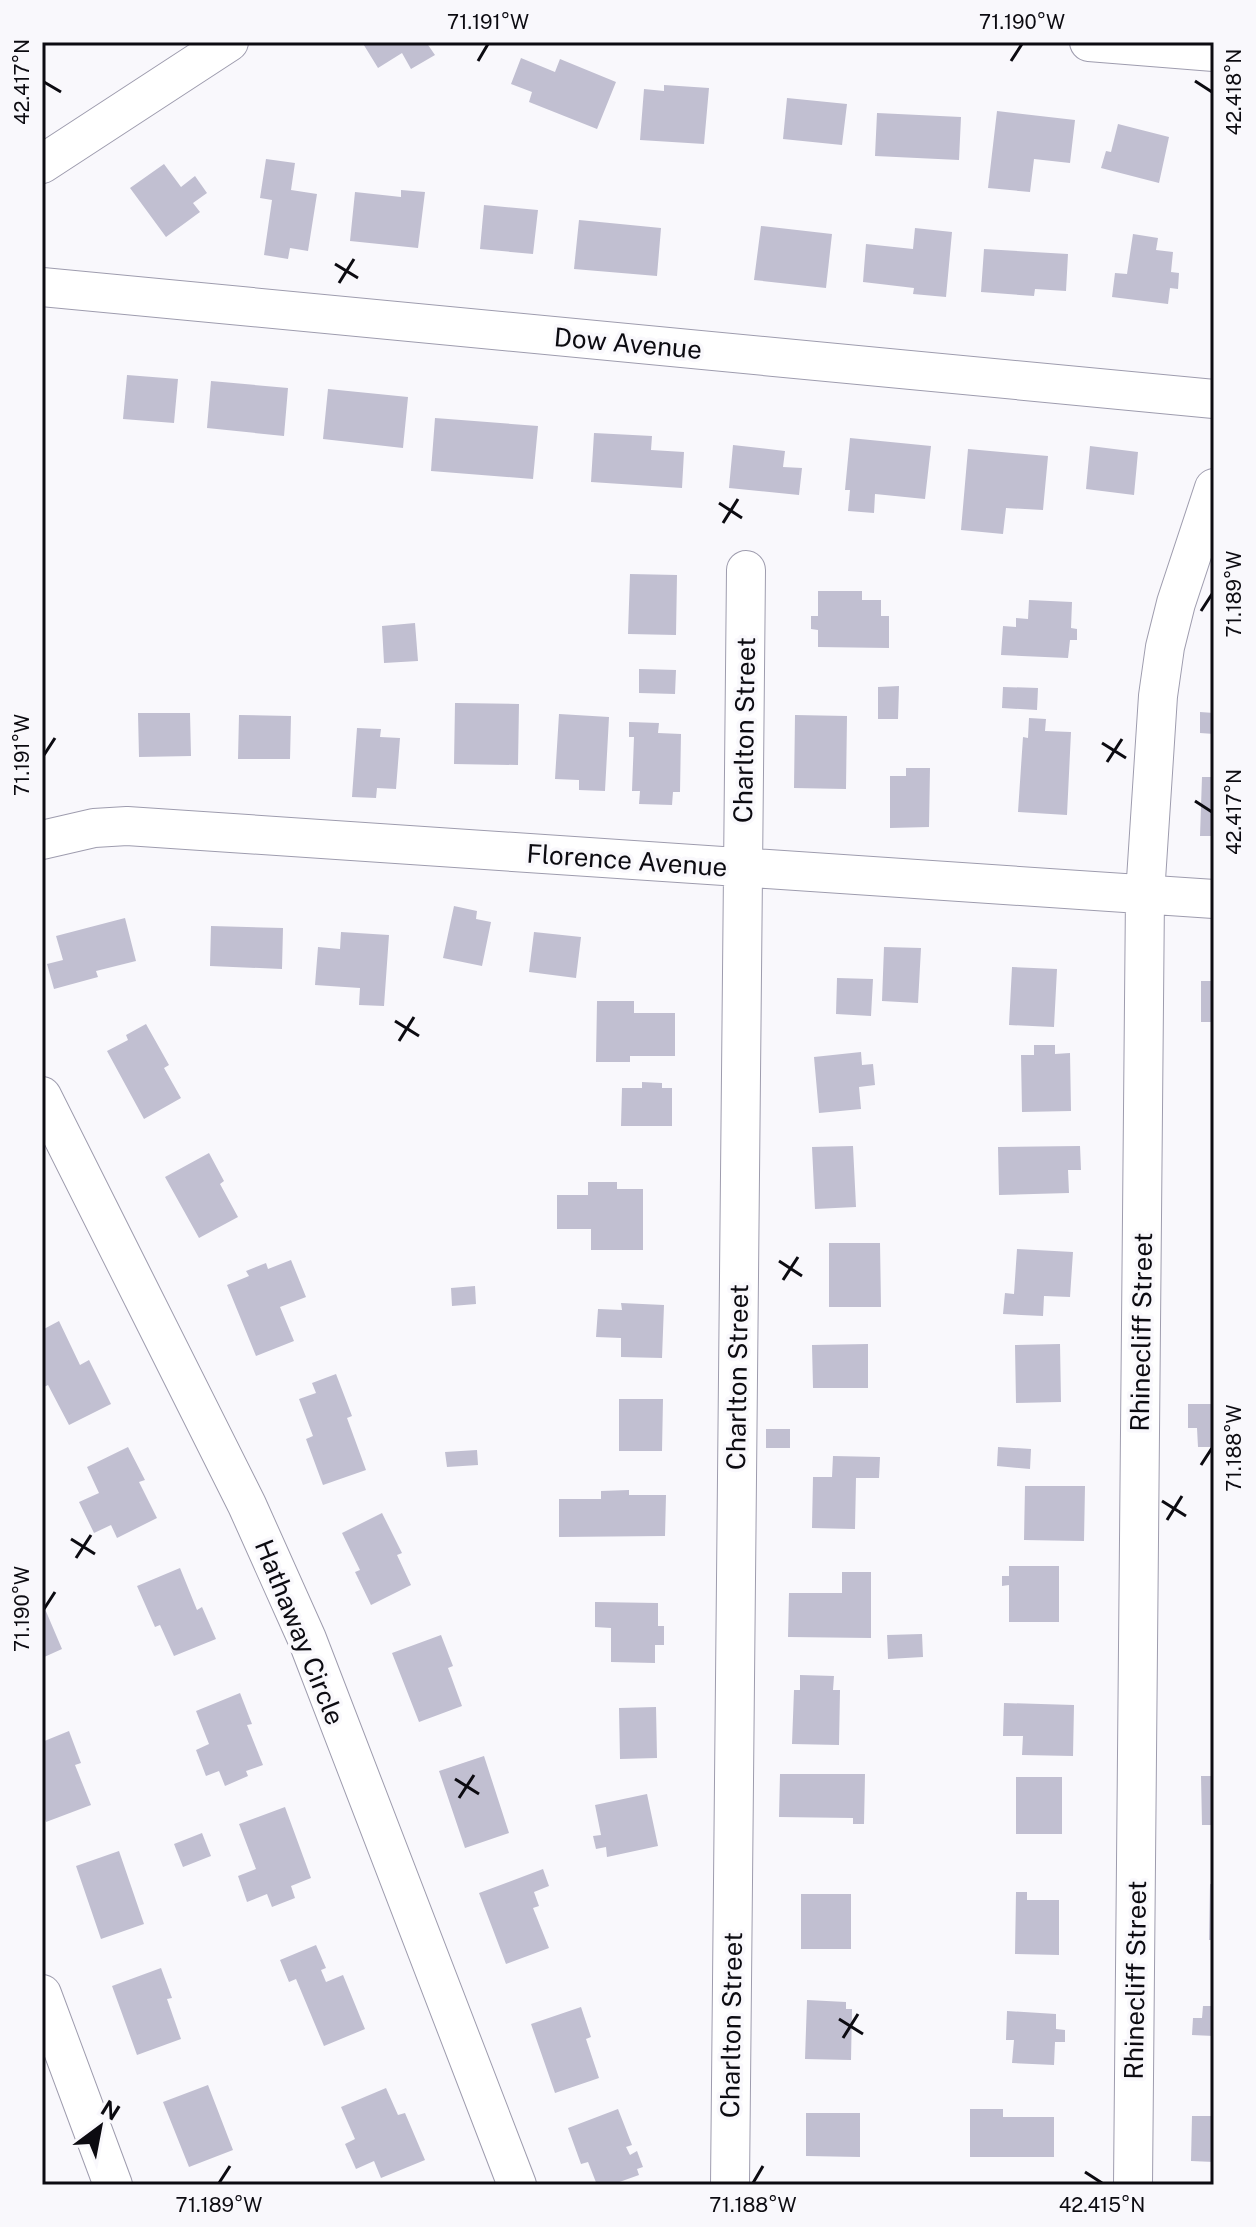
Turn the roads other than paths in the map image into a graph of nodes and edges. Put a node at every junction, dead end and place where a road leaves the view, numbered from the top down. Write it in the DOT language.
graph roads {
  1 [pos="229,42"];
  2 [pos="1089,42"];
  3 [pos="1214,52"];
  4 [pos="42,164"];
  5 [pos="42,287"];
  6 [pos="1214,399"];
  7 [pos="1214,488"];
  8 [pos="746,570"];
  9 [pos="42,840"];
  10 [pos="742,867"];
  11 [pos="1145,895"];
  12 [pos="1214,899"];
  13 [pos="42,1096"];
  14 [pos="42,1994"];
  15 [pos="113,2185"];
  16 [pos="517,2185"];
  17 [pos="730,2185"];
  18 [pos="1133,2185"];
  1 -- 4 [label="street"];
  2 -- 3 [label="street"];
  5 -- 6 [label="street, Dow Avenue"];
  7 -- 11 [label="street, Rhinecliff Street"];
  8 -- 10 [label="street, Charlton Street"];
  9 -- 10 [label="street, Florence Avenue"];
  10 -- 11 [label="street, Florence Avenue"];
  10 -- 17 [label="street, Charlton Street"];
  11 -- 12 [label="street, Florence Avenue"];
  11 -- 18 [label="street, Rhinecliff Street"];
  13 -- 16 [label="street, Hathaway Circle"];
  14 -- 15 [label="street"];
}
